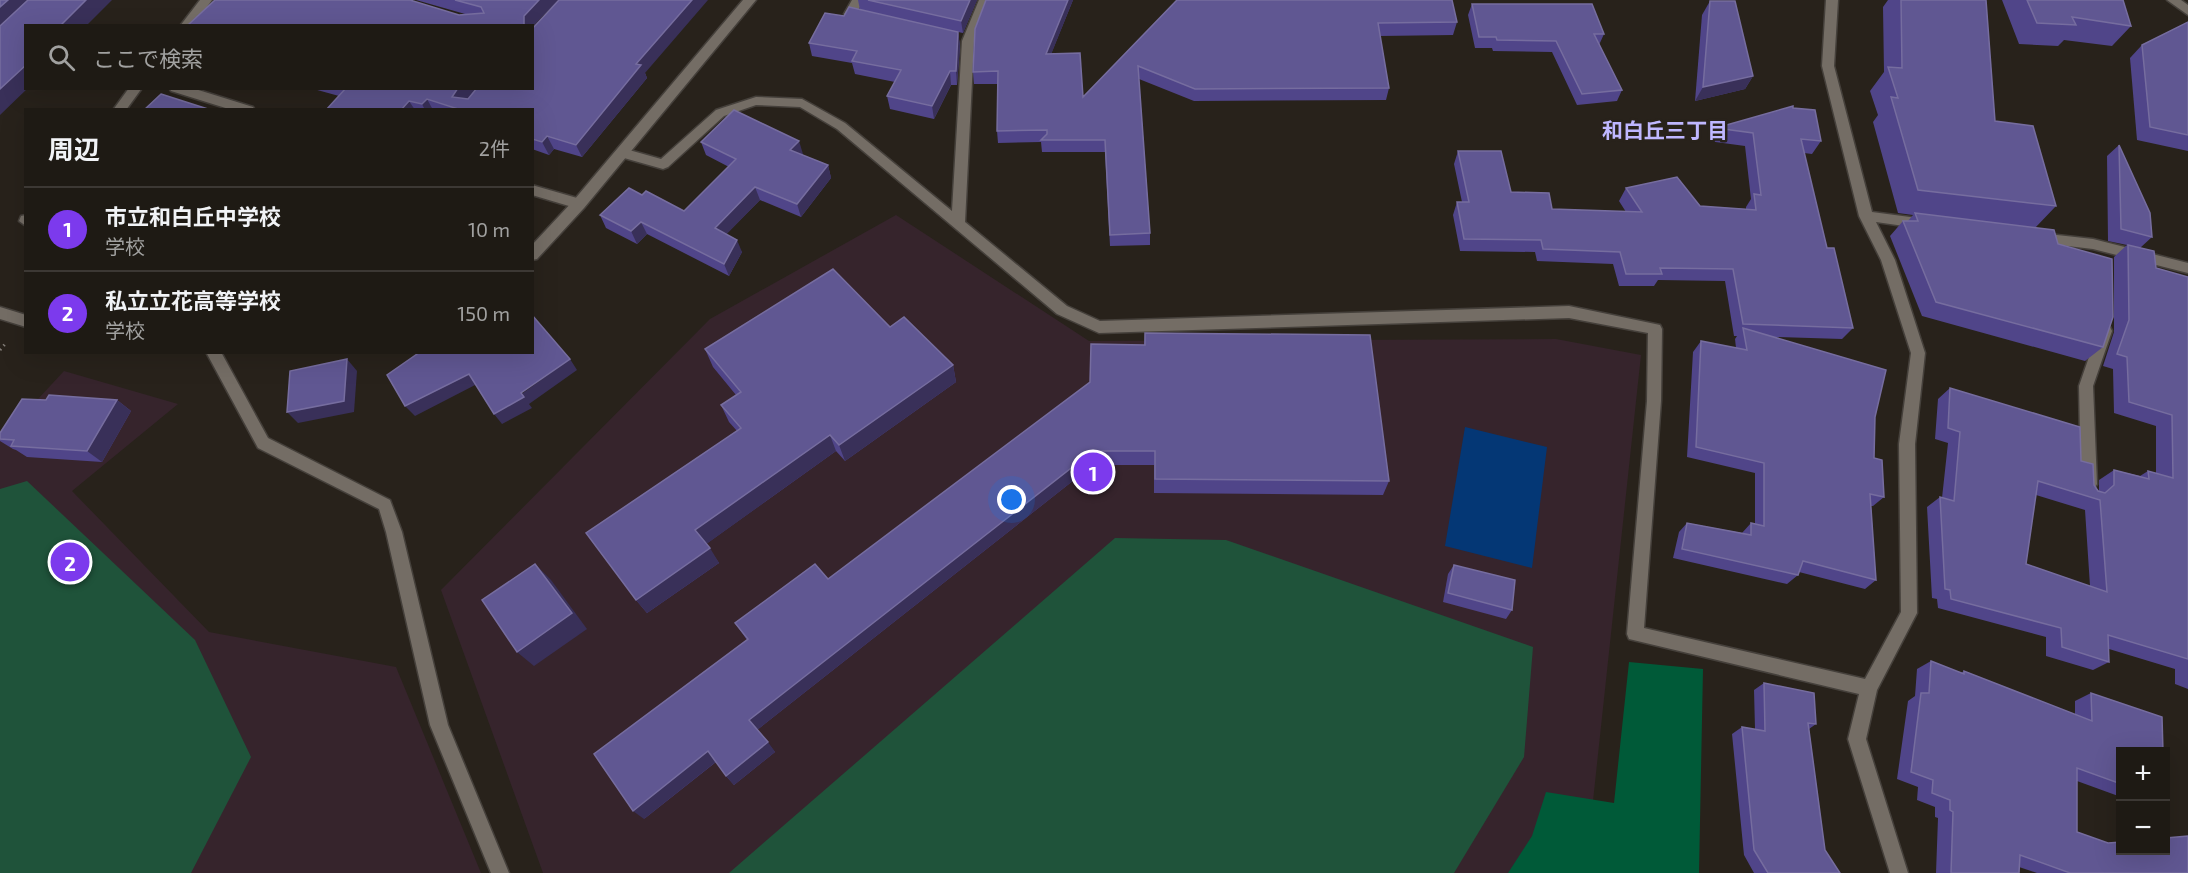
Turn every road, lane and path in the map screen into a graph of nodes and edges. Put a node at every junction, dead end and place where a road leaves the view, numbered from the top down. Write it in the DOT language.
graph roads {
  1 [pos="206,0"];
  2 [pos="750,0"];
  3 [pos="858,0"];
  4 [pos="986,0"];
  5 [pos="1832,0"];
  6 [pos="2173,0"];
  7 [pos="2188,11"];
  8 [pos="872,19"];
  9 [pos="188,24"];
  10 [pos="134,90"];
  11 [pos="182,90"];
  12 [pos="121,108"];
  13 [pos="242,108"];
  14 [pos="622,153"];
  15 [pos="534,191"];
  16 [pos="579,204"];
  17 [pos="1866,216"];
  18 [pos="958,224"];
  19 [pos="1934,225"];
  20 [pos="2025,236"];
  21 [pos="534,253"];
  22 [pos="2188,268"];
  23 [pos="1,315"];
  24 [pos="24,321"];
  25 [pos="2105,321"];
  26 [pos="214,354"];
  27 [pos="2089,494"];
  28 [pos="1869,688"];
  29 [pos="500,873"];
  30 [pos="1899,873"];
  1 -- 9 [label="street"];
  2 -- 14 [label="street"];
  3 -- 8 [label="street"];
  4 -- 18 [label="street"];
  5 -- 17 [label="street"];
  6 -- 7 [label="street"];
  10 -- 12 [label="street"];
  11 -- 13 [label="street"];
  14 -- 16 [label="street"];
  14 -- 18 [label="street"];
  15 -- 16 [label="street"];
  16 -- 21 [label="street"];
  17 -- 19 [label="street"];
  17 -- 28 [label="street"];
  18 -- 28 [label="street"];
  20 -- 22 [label="street"];
  23 -- 24 [label="street"];
  25 -- 27 [label="street"];
  26 -- 29 [label="street"];
  28 -- 30 [label="street"];
}
